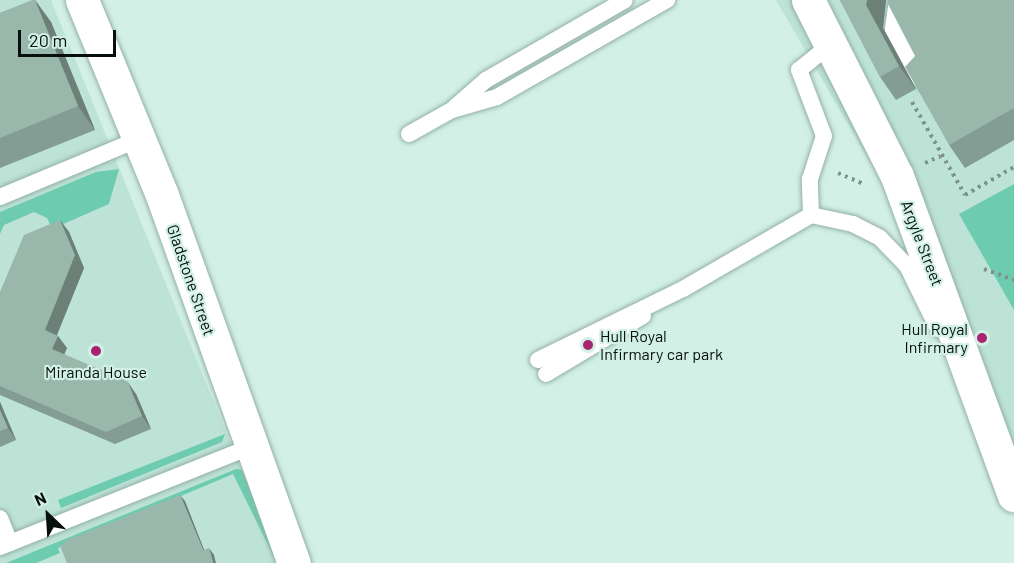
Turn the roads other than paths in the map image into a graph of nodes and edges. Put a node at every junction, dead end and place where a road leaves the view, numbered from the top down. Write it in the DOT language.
graph roads {
  1 [pos="82,0"];
  2 [pos="625,0"];
  3 [pos="667,0"];
  4 [pos="808,0"];
  5 [pos="897,0"];
  6 [pos="831,44"];
  7 [pos="919,87"];
  8 [pos="452,110"];
  9 [pos="409,134"];
  10 [pos="139,139"];
  11 [pos="0,198"];
  12 [pos="811,215"];
  13 [pos="542,367"];
  14 [pos="980,413"];
  15 [pos="250,447"];
  16 [pos="1014,495"];
  17 [pos="0,518"];
  18 [pos="5,545"];
  19 [pos="294,563"];
  1 -- 10 [label="street, Gladstone Street"];
  2 -- 8 [label="lane"];
  3 -- 8 [label="lane"];
  4 -- 6 [label="street, Argyle Street"];
  5 -- 7 [label="lane"];
  6 -- 12 [label="lane"];
  6 -- 14 [label="street, Argyle Street"];
  8 -- 9 [label="lane"];
  10 -- 11 [label="lane"];
  10 -- 15 [label="street, Gladstone Street"];
  12 -- 13 [label="lane"];
  12 -- 14 [label="lane"];
  14 -- 16 [label="street, Argyle Street"];
  15 -- 18 [label="lane"];
  15 -- 19 [label="street, Gladstone Street"];
  17 -- 18 [label="lane"];
}
